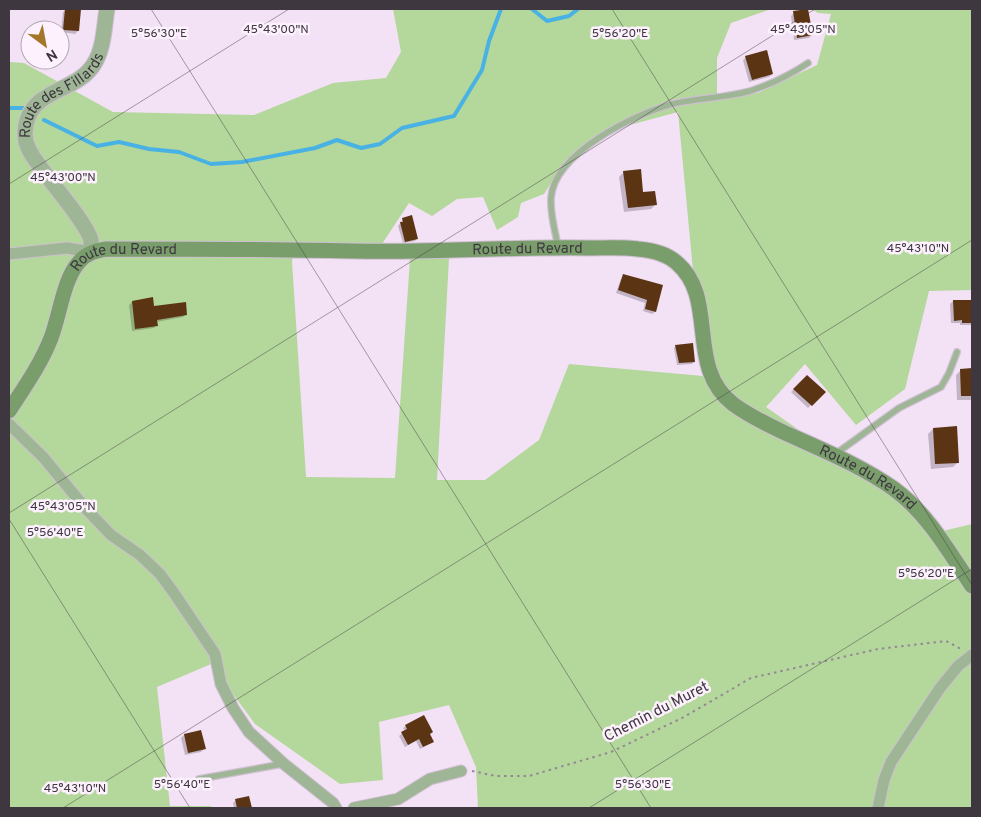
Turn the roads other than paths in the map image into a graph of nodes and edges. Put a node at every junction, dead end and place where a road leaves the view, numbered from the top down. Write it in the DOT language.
graph roads {
  1 [pos="107,9"];
  2 [pos="808,63"];
  3 [pos="558,248"];
  4 [pos="91,252"];
  5 [pos="9,254"];
  6 [pos="957,352"];
  7 [pos="9,411"];
  8 [pos="9,424"];
  9 [pos="832,456"];
  10 [pos="972,586"];
  11 [pos="968,653"];
  12 [pos="284,764"];
  13 [pos="461,771"];
  14 [pos="199,779"];
  15 [pos="336,808"];
  16 [pos="354,808"];
  17 [pos="878,808"];
  1 -- 4 [label="street, Route des Fillards"];
  2 -- 3 [label="lane"];
  3 -- 4 [label="main road, Route du Revard"];
  3 -- 9 [label="main road, Route du Revard"];
  4 -- 5 [label="street"];
  4 -- 7 [label="main road, Route du Revard"];
  6 -- 9 [label="lane"];
  8 -- 12 [label="street"];
  9 -- 10 [label="main road, Route du Revard"];
  11 -- 17 [label="street"];
  12 -- 14 [label="lane"];
  12 -- 15 [label="street"];
  13 -- 16 [label="street"];
}
